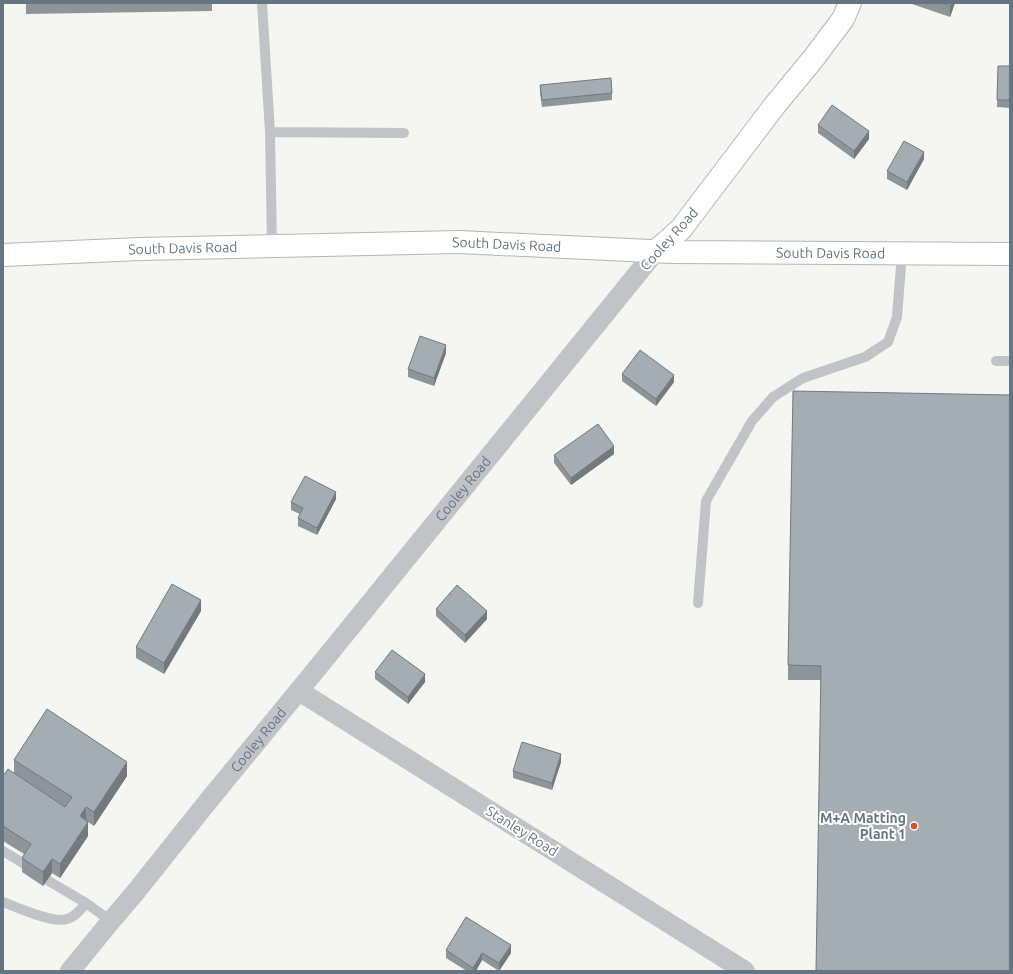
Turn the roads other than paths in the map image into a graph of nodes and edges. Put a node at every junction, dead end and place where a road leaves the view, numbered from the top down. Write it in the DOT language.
graph roads {
  1 [pos="262,3"];
  2 [pos="850,3"];
  3 [pos="270,132"];
  4 [pos="404,133"];
  5 [pos="272,246"];
  6 [pos="656,251"];
  7 [pos="902,253"];
  8 [pos="1010,254"];
  9 [pos="3,255"];
  10 [pos="996,361"];
  11 [pos="1010,361"];
  12 [pos="698,603"];
  13 [pos="298,691"];
  14 [pos="3,851"];
  15 [pos="26,866"];
  16 [pos="47,880"];
  17 [pos="3,902"];
  18 [pos="86,903"];
  19 [pos="111,921"];
  20 [pos="70,971"];
  21 [pos="745,971"];
  1 -- 3 [label="lane"];
  2 -- 6 [label="main road, Cooley Road"];
  3 -- 4 [label="lane"];
  3 -- 5 [label="lane"];
  5 -- 6 [label="main road, South Davis Road"];
  5 -- 9 [label="main road, South Davis Road"];
  6 -- 7 [label="main road, South Davis Road"];
  6 -- 13 [label="street, Cooley Road"];
  7 -- 8 [label="main road, South Davis Road"];
  7 -- 12 [label="lane"];
  10 -- 11 [label="lane"];
  13 -- 19 [label="street, Cooley Road"];
  13 -- 21 [label="street, Stanley Road"];
  14 -- 15 [label="lane"];
  16 -- 18 [label="lane"];
  17 -- 18 [label="lane"];
  18 -- 19 [label="lane"];
  19 -- 20 [label="street, Cooley Road"];
}
